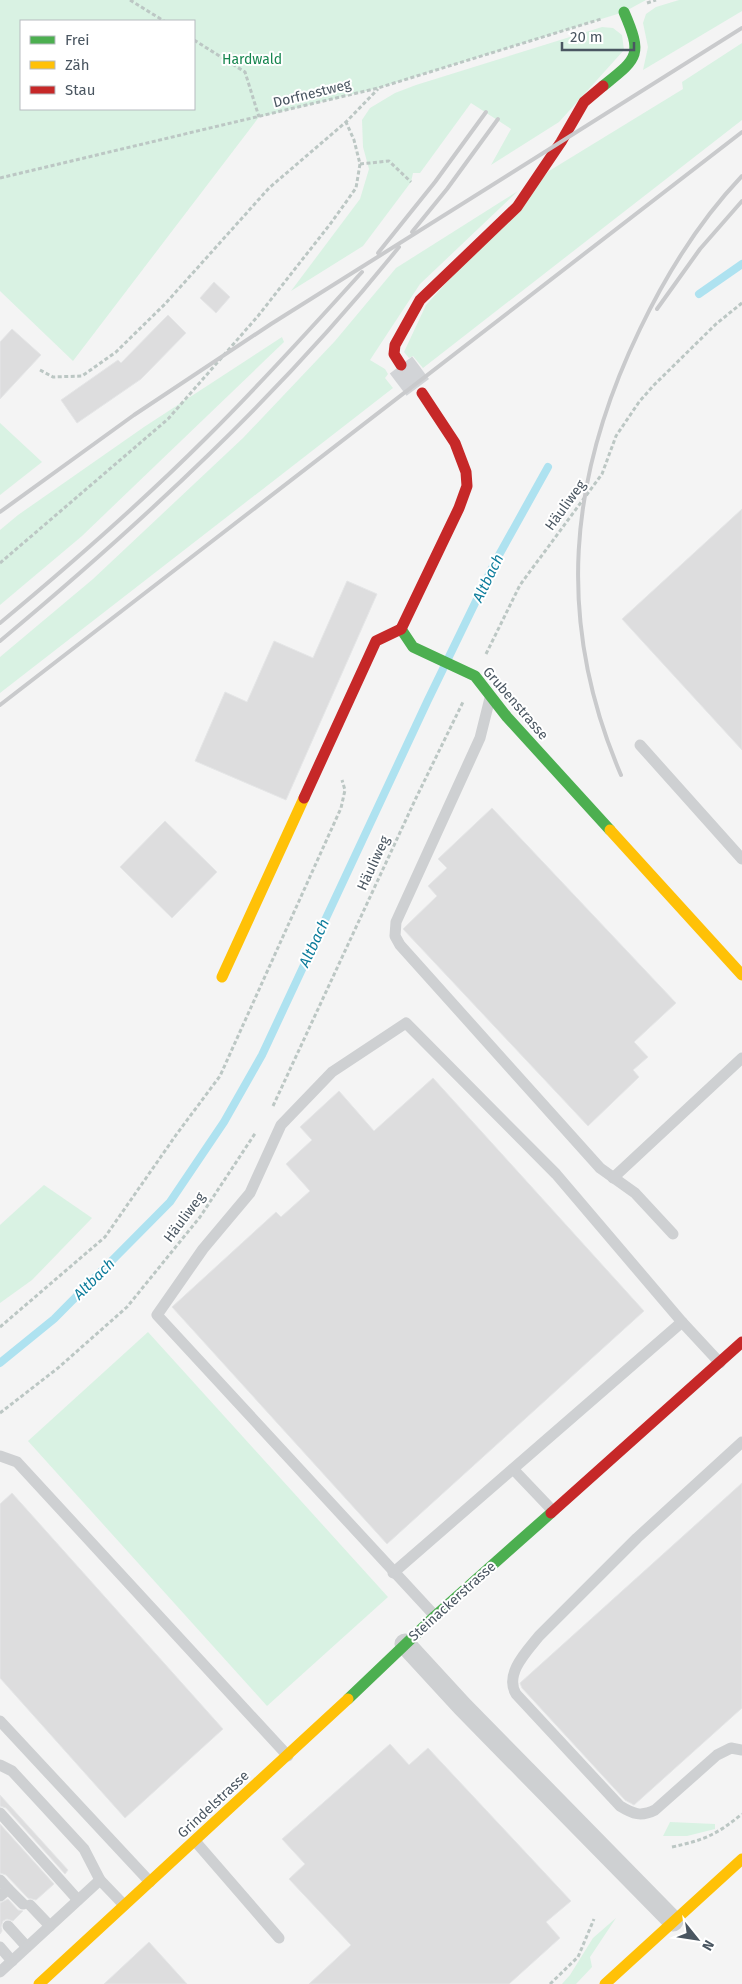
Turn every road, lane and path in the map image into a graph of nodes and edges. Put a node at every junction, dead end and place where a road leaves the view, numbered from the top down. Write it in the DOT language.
graph roads {
  1 [pos="130,0"];
  2 [pos="624,12"];
  3 [pos="162,20"];
  4 [pos="195,41"];
  5 [pos="378,88"];
  6 [pos="259,118"];
  7 [pos="346,122"];
  8 [pos="360,164"];
  9 [pos="0,178"];
  10 [pos="411,182"];
  11 [pos="742,302"];
  12 [pos="401,365"];
  13 [pos="40,370"];
  14 [pos="422,393"];
  15 [pos="0,563"];
  16 [pos="401,629"];
  17 [pos="470,674"];
  18 [pos="491,696"];
  19 [pos="640,745"];
  20 [pos="321,762"];
  21 [pos="742,859"];
  22 [pos="742,975"];
  23 [pos="222,977"];
  24 [pos="742,1058"];
  25 [pos="268,1113"];
  26 [pos="258,1129"];
  27 [pos="613,1178"];
  28 [pos="673,1234"];
  29 [pos="682,1322"];
  30 [pos="0,1327"];
  31 [pos="742,1342"];
  32 [pos="720,1363"];
  33 [pos="0,1413"];
  34 [pos="742,1442"];
  35 [pos="0,1456"];
  36 [pos="514,1468"];
  37 [pos="553,1511"];
  38 [pos="393,1573"];
  39 [pos="434,1616"];
  40 [pos="405,1644"];
  41 [pos="0,1721"];
  42 [pos="742,1750"];
  43 [pos="288,1756"];
  44 [pos="0,1765"];
  45 [pos="0,1814"];
  46 [pos="742,1814"];
  47 [pos="195,1841"];
  48 [pos="672,1846"];
  49 [pos="742,1859"];
  50 [pos="0,1880"];
  51 [pos="100,1880"];
  52 [pos="150,1882"];
  53 [pos="4,1892"];
  54 [pos="78,1900"];
  55 [pos="124,1905"];
  56 [pos="594,1919"];
  57 [pos="673,1921"];
  58 [pos="8,1926"];
  59 [pos="50,1926"];
  60 [pos="279,1938"];
  61 [pos="0,1946"];
  62 [pos="27,1947"];
  63 [pos="12,1961"];
  64 [pos="0,1972"];
  65 [pos="40,1984"];
  66 [pos="550,1984"];
  67 [pos="605,1984"];
  1 -- 3 [label="path"];
  2 -- 5 [label="path, Dorfnestweg"];
  2 -- 12 [label="street"];
  4 -- 6 [label="path"];
  5 -- 6 [label="path, Dorfnestweg"];
  5 -- 7 [label="path"];
  6 -- 9 [label="path, Dorfnestweg"];
  7 -- 8 [label="path"];
  7 -- 13 [label="path"];
  8 -- 10 [label="path"];
  8 -- 15 [label="path"];
  11 -- 17 [label="path, Häuliweg"];
  14 -- 16 [label="street"];
  16 -- 17 [label="street, Grubenstrasse"];
  16 -- 20 [label="street"];
  17 -- 18 [label="street, Grubenstrasse"];
  17 -- 25 [label="path, Häuliweg"];
  18 -- 22 [label="street, Grubenstrasse"];
  18 -- 27 [label="lane"];
  19 -- 21 [label="lane"];
  20 -- 23 [label="street"];
  20 -- 30 [label="path"];
  24 -- 27 [label="lane"];
  26 -- 33 [label="path, Häuliweg"];
  27 -- 28 [label="lane"];
  29 -- 32 [label="lane"];
  29 -- 36 [label="lane"];
  29 -- 38 [label="lane"];
  31 -- 32 [label="street, Steinackerstrasse"];
  32 -- 37 [label="street, Steinackerstrasse"];
  34 -- 42 [label="lane"];
  35 -- 43 [label="lane"];
  36 -- 37 [label="lane"];
  36 -- 38 [label="lane"];
  37 -- 39 [label="street, Steinackerstrasse"];
  38 -- 39 [label="lane"];
  39 -- 40 [label="street, Steinackerstrasse"];
  40 -- 43 [label="street, Grindelstrasse"];
  40 -- 57 [label="street, Steinackerstrasse"];
  41 -- 52 [label="lane"];
  43 -- 47 [label="street, Grindelstrasse"];
  44 -- 51 [label="lane"];
  45 -- 54 [label="lane"];
  46 -- 48 [label="path"];
  47 -- 52 [label="street, Grindelstrasse"];
  47 -- 60 [label="lane"];
  49 -- 57 [label="street"];
  50 -- 53 [label="lane"];
  51 -- 54 [label="lane"];
  51 -- 55 [label="lane"];
  52 -- 55 [label="street, Grindelstrasse"];
  53 -- 59 [label="lane"];
  54 -- 59 [label="lane"];
  55 -- 65 [label="street, Grindelstrasse"];
  56 -- 66 [label="path"];
  57 -- 67 [label="street"];
  58 -- 62 [label="lane"];
  59 -- 62 [label="lane"];
  61 -- 63 [label="lane"];
  62 -- 63 [label="lane"];
  63 -- 64 [label="lane"];
}
